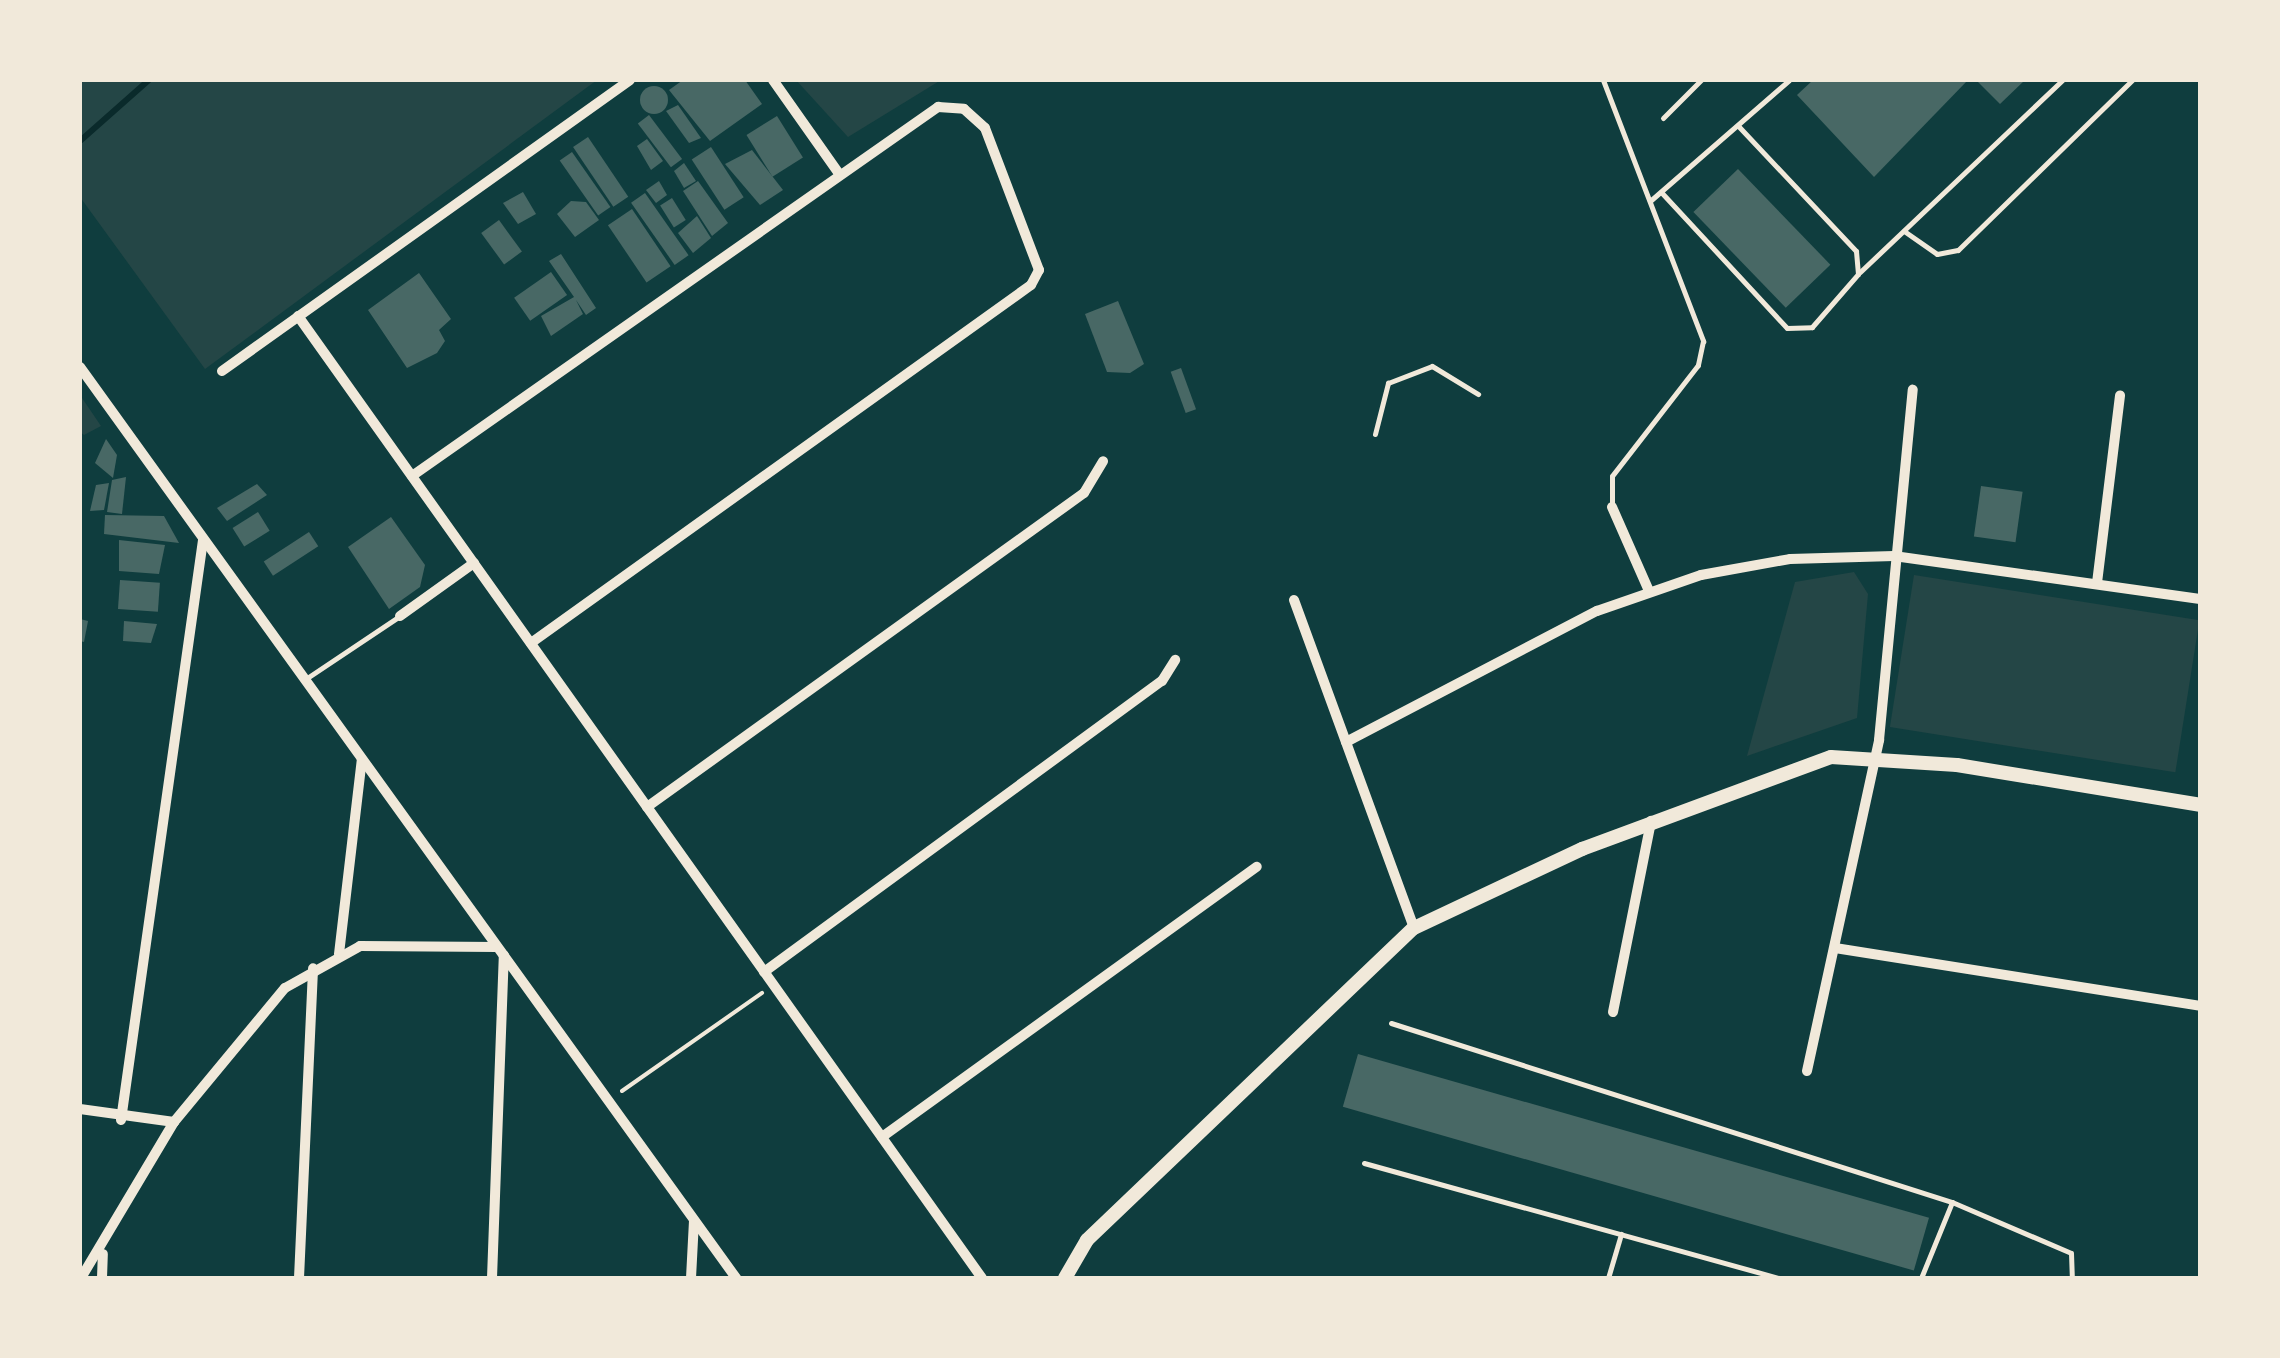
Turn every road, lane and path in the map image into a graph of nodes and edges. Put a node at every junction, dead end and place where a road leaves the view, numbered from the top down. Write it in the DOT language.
graph roads {
  1 [pos="630,80"];
  2 [pos="774,80"];
  3 [pos="1603,80"];
  4 [pos="1701,80"];
  5 [pos="1789,80"];
  6 [pos="2062,80"];
  7 [pos="2132,80"];
  8 [pos="1663,118"];
  9 [pos="1738,126"];
  10 [pos="840,175"];
  11 [pos="1661,192"];
  12 [pos="1650,201"];
  13 [pos="1904,232"];
  14 [pos="1858,274"];
  15 [pos="298,316"];
  16 [pos="80,367"];
  17 [pos="222,371"];
  18 [pos="1913,390"];
  19 [pos="1478,394"];
  20 [pos="2120,395"];
  21 [pos="1375,434"];
  22 [pos="1104,460"];
  23 [pos="412,476"];
  24 [pos="1612,508"];
  25 [pos="203,538"];
  26 [pos="1894,556"];
  27 [pos="474,564"];
  28 [pos="2097,583"];
  29 [pos="1649,591"];
  30 [pos="2200,599"];
  31 [pos="1294,600"];
  32 [pos="400,616"];
  33 [pos="531,643"];
  34 [pos="1175,660"];
  35 [pos="305,680"];
  36 [pos="1346,742"];
  37 [pos="1876,757"];
  38 [pos="362,759"];
  39 [pos="2200,805"];
  40 [pos="647,807"];
  41 [pos="1651,822"];
  42 [pos="1257,867"];
  43 [pos="1414,928"];
  44 [pos="1836,948"];
  45 [pos="500,951"];
  46 [pos="339,954"];
  47 [pos="313,968"];
  48 [pos="764,972"];
  49 [pos="774,985"];
  50 [pos="2200,1006"];
  51 [pos="1614,1012"];
  52 [pos="1391,1023"];
  53 [pos="1807,1070"];
  54 [pos="608,1102"];
  55 [pos="80,1110"];
  56 [pos="120,1120"];
  57 [pos="174,1122"];
  58 [pos="882,1137"];
  59 [pos="1364,1163"];
  60 [pos="1952,1202"];
  61 [pos="694,1221"];
  62 [pos="1622,1234"];
  63 [pos="103,1254"];
  64 [pos="1067,1272"];
  65 [pos="81,1278"];
  66 [pos="102,1278"];
  67 [pos="299,1278"];
  68 [pos="492,1278"];
  69 [pos="690,1278"];
  70 [pos="736,1278"];
  71 [pos="982,1278"];
  72 [pos="1055,1278"];
  73 [pos="1608,1278"];
  74 [pos="1780,1278"];
  75 [pos="1921,1278"];
  76 [pos="2072,1278"];
  1 -- 15 [label="street"];
  2 -- 10 [label="street"];
  3 -- 12 [label="lane"];
  4 -- 8 [label="lane"];
  5 -- 9 [label="lane"];
  6 -- 13 [label="lane"];
  7 -- 13 [label="lane"];
  9 -- 11 [label="lane"];
  9 -- 14 [label="lane"];
  10 -- 23 [label="street"];
  10 -- 33 [label="street"];
  11 -- 12 [label="lane"];
  11 -- 14 [label="lane"];
  12 -- 24 [label="lane"];
  13 -- 14 [label="lane"];
  15 -- 17 [label="street"];
  15 -- 23 [label="street"];
  16 -- 25 [label="street"];
  18 -- 26 [label="street"];
  19 -- 21 [label="lane"];
  20 -- 28 [label="street"];
  22 -- 40 [label="street"];
  23 -- 27 [label="street"];
  24 -- 29 [label="street"];
  25 -- 35 [label="street"];
  25 -- 56 [label="street"];
  26 -- 28 [label="street"];
  26 -- 29 [label="street"];
  26 -- 37 [label="street"];
  27 -- 32 [label="street"];
  27 -- 33 [label="street"];
  28 -- 30 [label="street"];
  29 -- 36 [label="street"];
  31 -- 36 [label="street"];
  32 -- 35 [label="lane"];
  33 -- 40 [label="street"];
  34 -- 48 [label="street"];
  35 -- 38 [label="street"];
  36 -- 43 [label="street"];
  37 -- 39 [label="street"];
  37 -- 41 [label="street"];
  37 -- 44 [label="street"];
  38 -- 45 [label="street"];
  38 -- 46 [label="street"];
  40 -- 48 [label="street"];
  41 -- 43 [label="street"];
  41 -- 51 [label="street"];
  42 -- 58 [label="street"];
  43 -- 64 [label="street"];
  44 -- 50 [label="street"];
  44 -- 53 [label="street"];
  45 -- 46 [label="street"];
  45 -- 54 [label="street"];
  45 -- 68 [label="street"];
  46 -- 47 [label="street"];
  47 -- 57 [label="street"];
  47 -- 67 [label="street"];
  48 -- 49 [label="street"];
  49 -- 54 [label="path"];
  49 -- 58 [label="street"];
  52 -- 60 [label="lane"];
  54 -- 61 [label="street"];
  55 -- 56 [label="street"];
  56 -- 57 [label="street"];
  57 -- 63 [label="street"];
  58 -- 71 [label="street"];
  59 -- 62 [label="lane"];
  60 -- 75 [label="lane"];
  60 -- 76 [label="lane"];
  61 -- 69 [label="street"];
  61 -- 70 [label="street"];
  62 -- 73 [label="lane"];
  62 -- 74 [label="lane"];
  63 -- 65 [label="street"];
  63 -- 66 [label="street"];
  64 -- 72 [label="street"];
}
